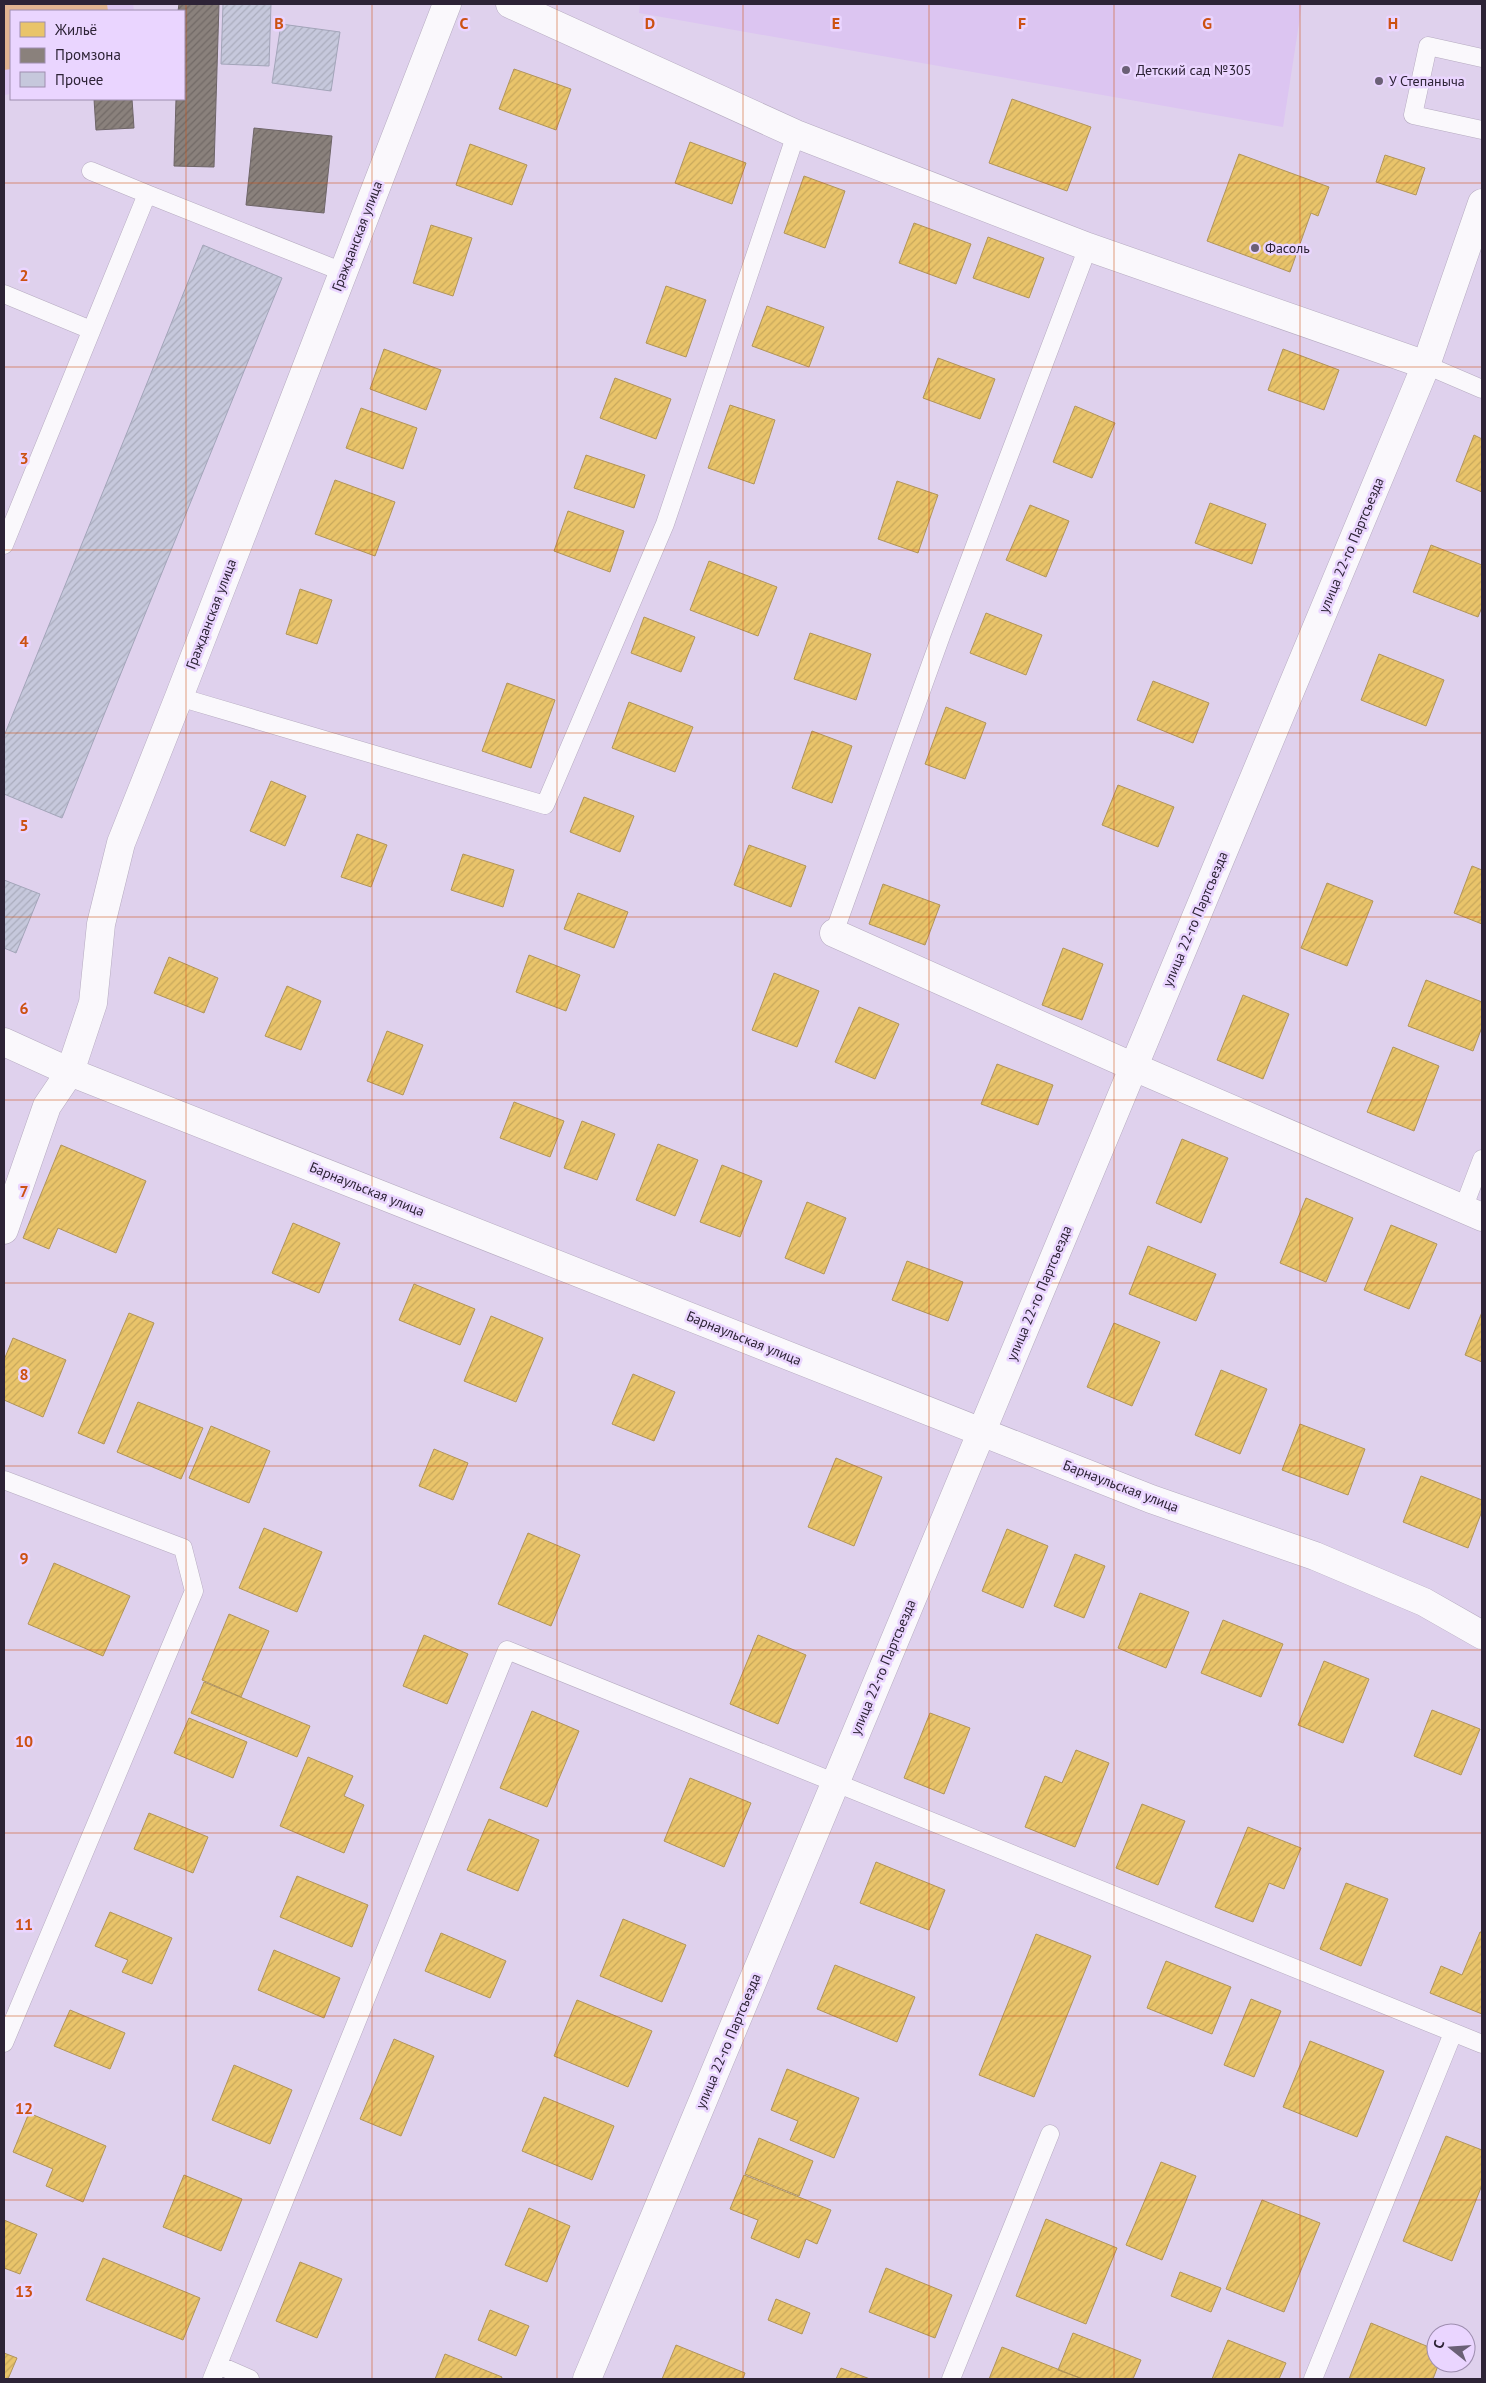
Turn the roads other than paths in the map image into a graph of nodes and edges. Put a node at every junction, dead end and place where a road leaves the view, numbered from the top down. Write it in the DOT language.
graph roads {
  1 [pos="447,4"];
  2 [pos="510,4"];
  3 [pos="1482,58"];
  4 [pos="1482,130"];
  5 [pos="796,134"];
  6 [pos="91,171"];
  7 [pos="147,194"];
  8 [pos="1482,203"];
  9 [pos="1088,247"];
  10 [pos="343,272"];
  11 [pos="4,294"];
  12 [pos="91,330"];
  13 [pos="1426,365"];
  14 [pos="1482,388"];
  15 [pos="4,545"];
  16 [pos="179,697"];
  17 [pos="834,933"];
  18 [pos="4,1042"];
  19 [pos="1134,1067"];
  20 [pos="70,1072"];
  21 [pos="1482,1159"];
  22 [pos="1473,1213"];
  23 [pos="4,1230"];
  24 [pos="982,1432"];
  25 [pos="4,1480"];
  26 [pos="1482,1635"];
  27 [pos="835,1783"];
  28 [pos="1453,2032"];
  29 [pos="4,2043"];
  30 [pos="1482,2044"];
  31 [pos="1050,2134"];
  32 [pos="215,2372"];
  33 [pos="250,2379"];
  34 [pos="587,2379"];
  35 [pos="952,2379"];
  36 [pos="1313,2379"];
  1 -- 10 [label="street, Гражданская улица"];
  2 -- 5 [label="street"];
  3 -- 4 [label="lane"];
  5 -- 9 [label="street"];
  5 -- 16 [label="lane"];
  6 -- 7 [label="lane"];
  7 -- 10 [label="lane"];
  7 -- 12 [label="lane"];
  8 -- 13 [label="street, улица 22-го Партсъезда"];
  9 -- 13 [label="street"];
  9 -- 17 [label="lane"];
  10 -- 16 [label="street, Гражданская улица"];
  11 -- 12 [label="lane"];
  12 -- 15 [label="lane"];
  13 -- 14 [label="lane"];
  13 -- 19 [label="street, улица 22-го Партсъезда"];
  16 -- 20 [label="street, Гражданская улица"];
  17 -- 19 [label="street"];
  18 -- 20 [label="street, Барнаульская улица"];
  19 -- 22 [label="street"];
  19 -- 24 [label="street, улица 22-го Партсъезда"];
  20 -- 23 [label="street, Гражданская улица"];
  20 -- 24 [label="street, Барнаульская улица"];
  21 -- 22 [label="lane"];
  24 -- 26 [label="street, Барнаульская улица"];
  24 -- 27 [label="street, улица 22-го Партсъезда"];
  25 -- 29 [label="lane"];
  27 -- 28 [label="lane"];
  27 -- 32 [label="lane"];
  27 -- 34 [label="street, улица 22-го Партсъезда"];
  28 -- 30 [label="lane"];
  28 -- 36 [label="lane"];
  31 -- 35 [label="lane"];
  32 -- 33 [label="lane"];
}
